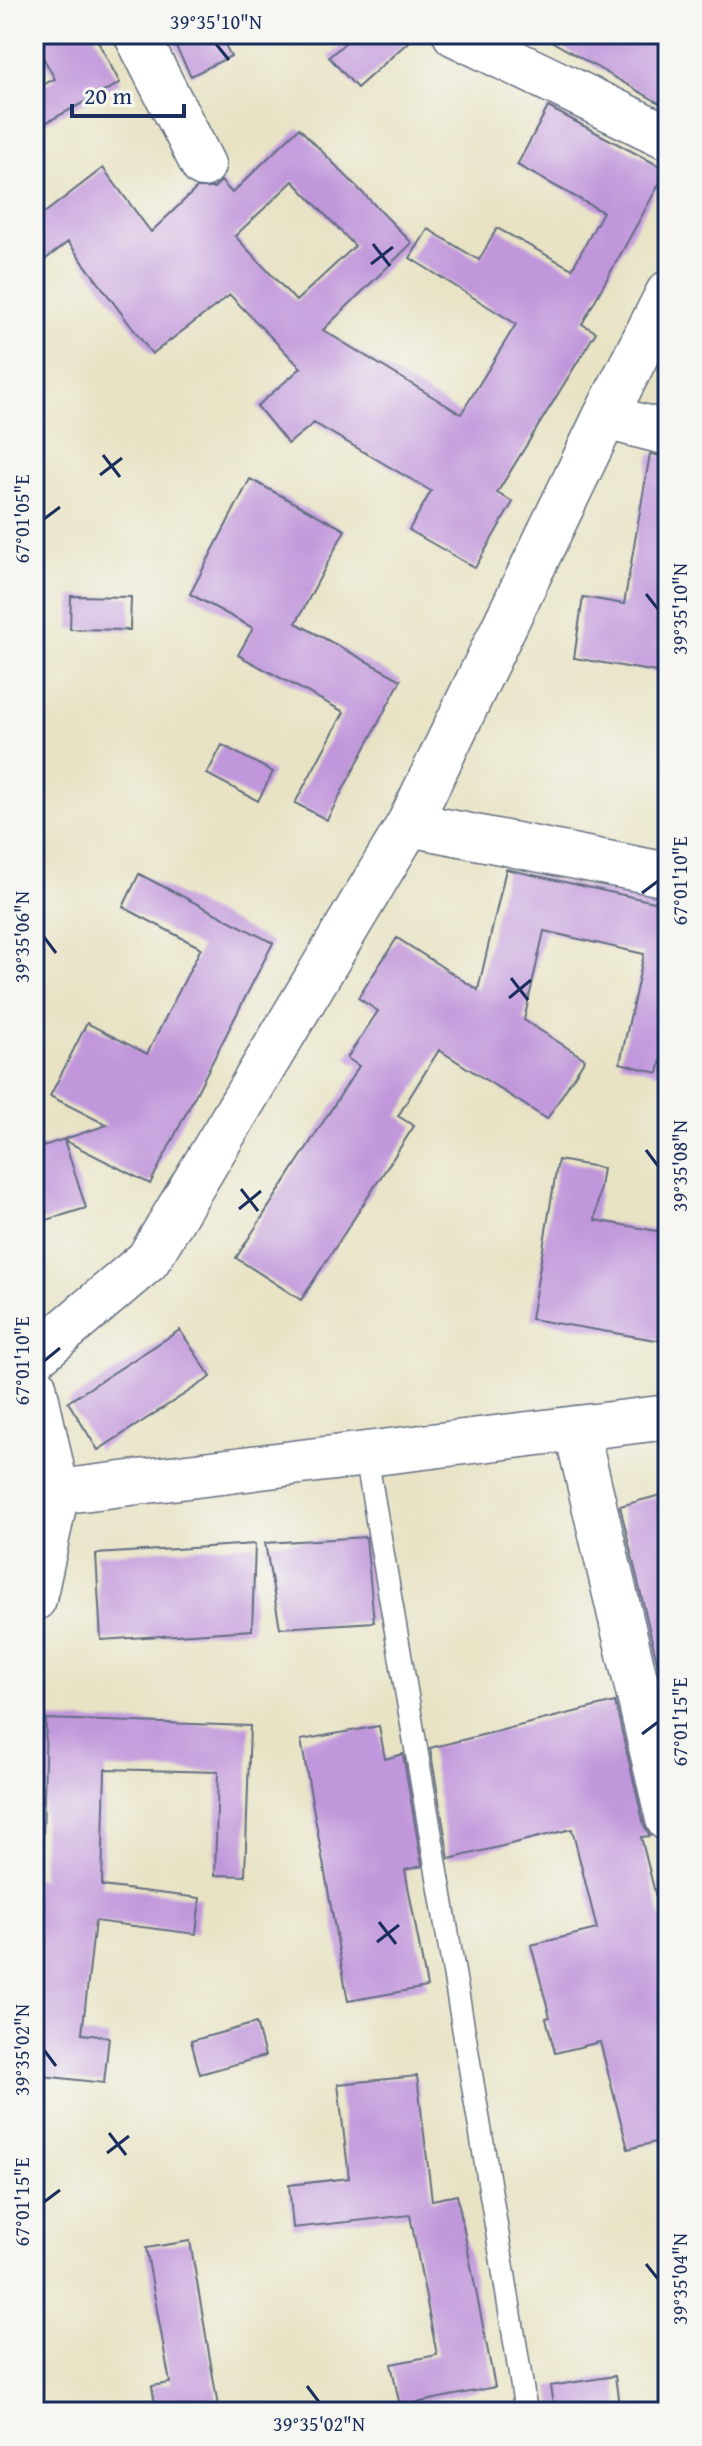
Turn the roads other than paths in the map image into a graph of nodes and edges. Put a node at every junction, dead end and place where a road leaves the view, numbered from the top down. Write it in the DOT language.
graph roads {
  1 [pos="136,34"];
  2 [pos="455,34"];
  3 [pos="668,137"];
  4 [pos="203,165"];
  5 [pos="668,293"];
  6 [pos="605,417"];
  7 [pos="668,433"];
  8 [pos="409,824"];
  9 [pos="668,875"];
  10 [pos="34,1357"];
  11 [pos="34,1386"];
  12 [pos="668,1417"];
  13 [pos="576,1428"];
  14 [pos="366,1455"];
  15 [pos="57,1492"];
  16 [pos="34,1599"];
  17 [pos="668,1819"];
  18 [pos="526,2412"];
  1 -- 4 [label="street"];
  2 -- 3 [label="street"];
  5 -- 6 [label="street"];
  6 -- 7 [label="street"];
  6 -- 8 [label="street"];
  8 -- 9 [label="street"];
  8 -- 10 [label="street"];
  11 -- 15 [label="street"];
  12 -- 13 [label="street"];
  13 -- 14 [label="street"];
  13 -- 17 [label="street"];
  14 -- 15 [label="street"];
  14 -- 18 [label="lane"];
  15 -- 16 [label="street"];
}
